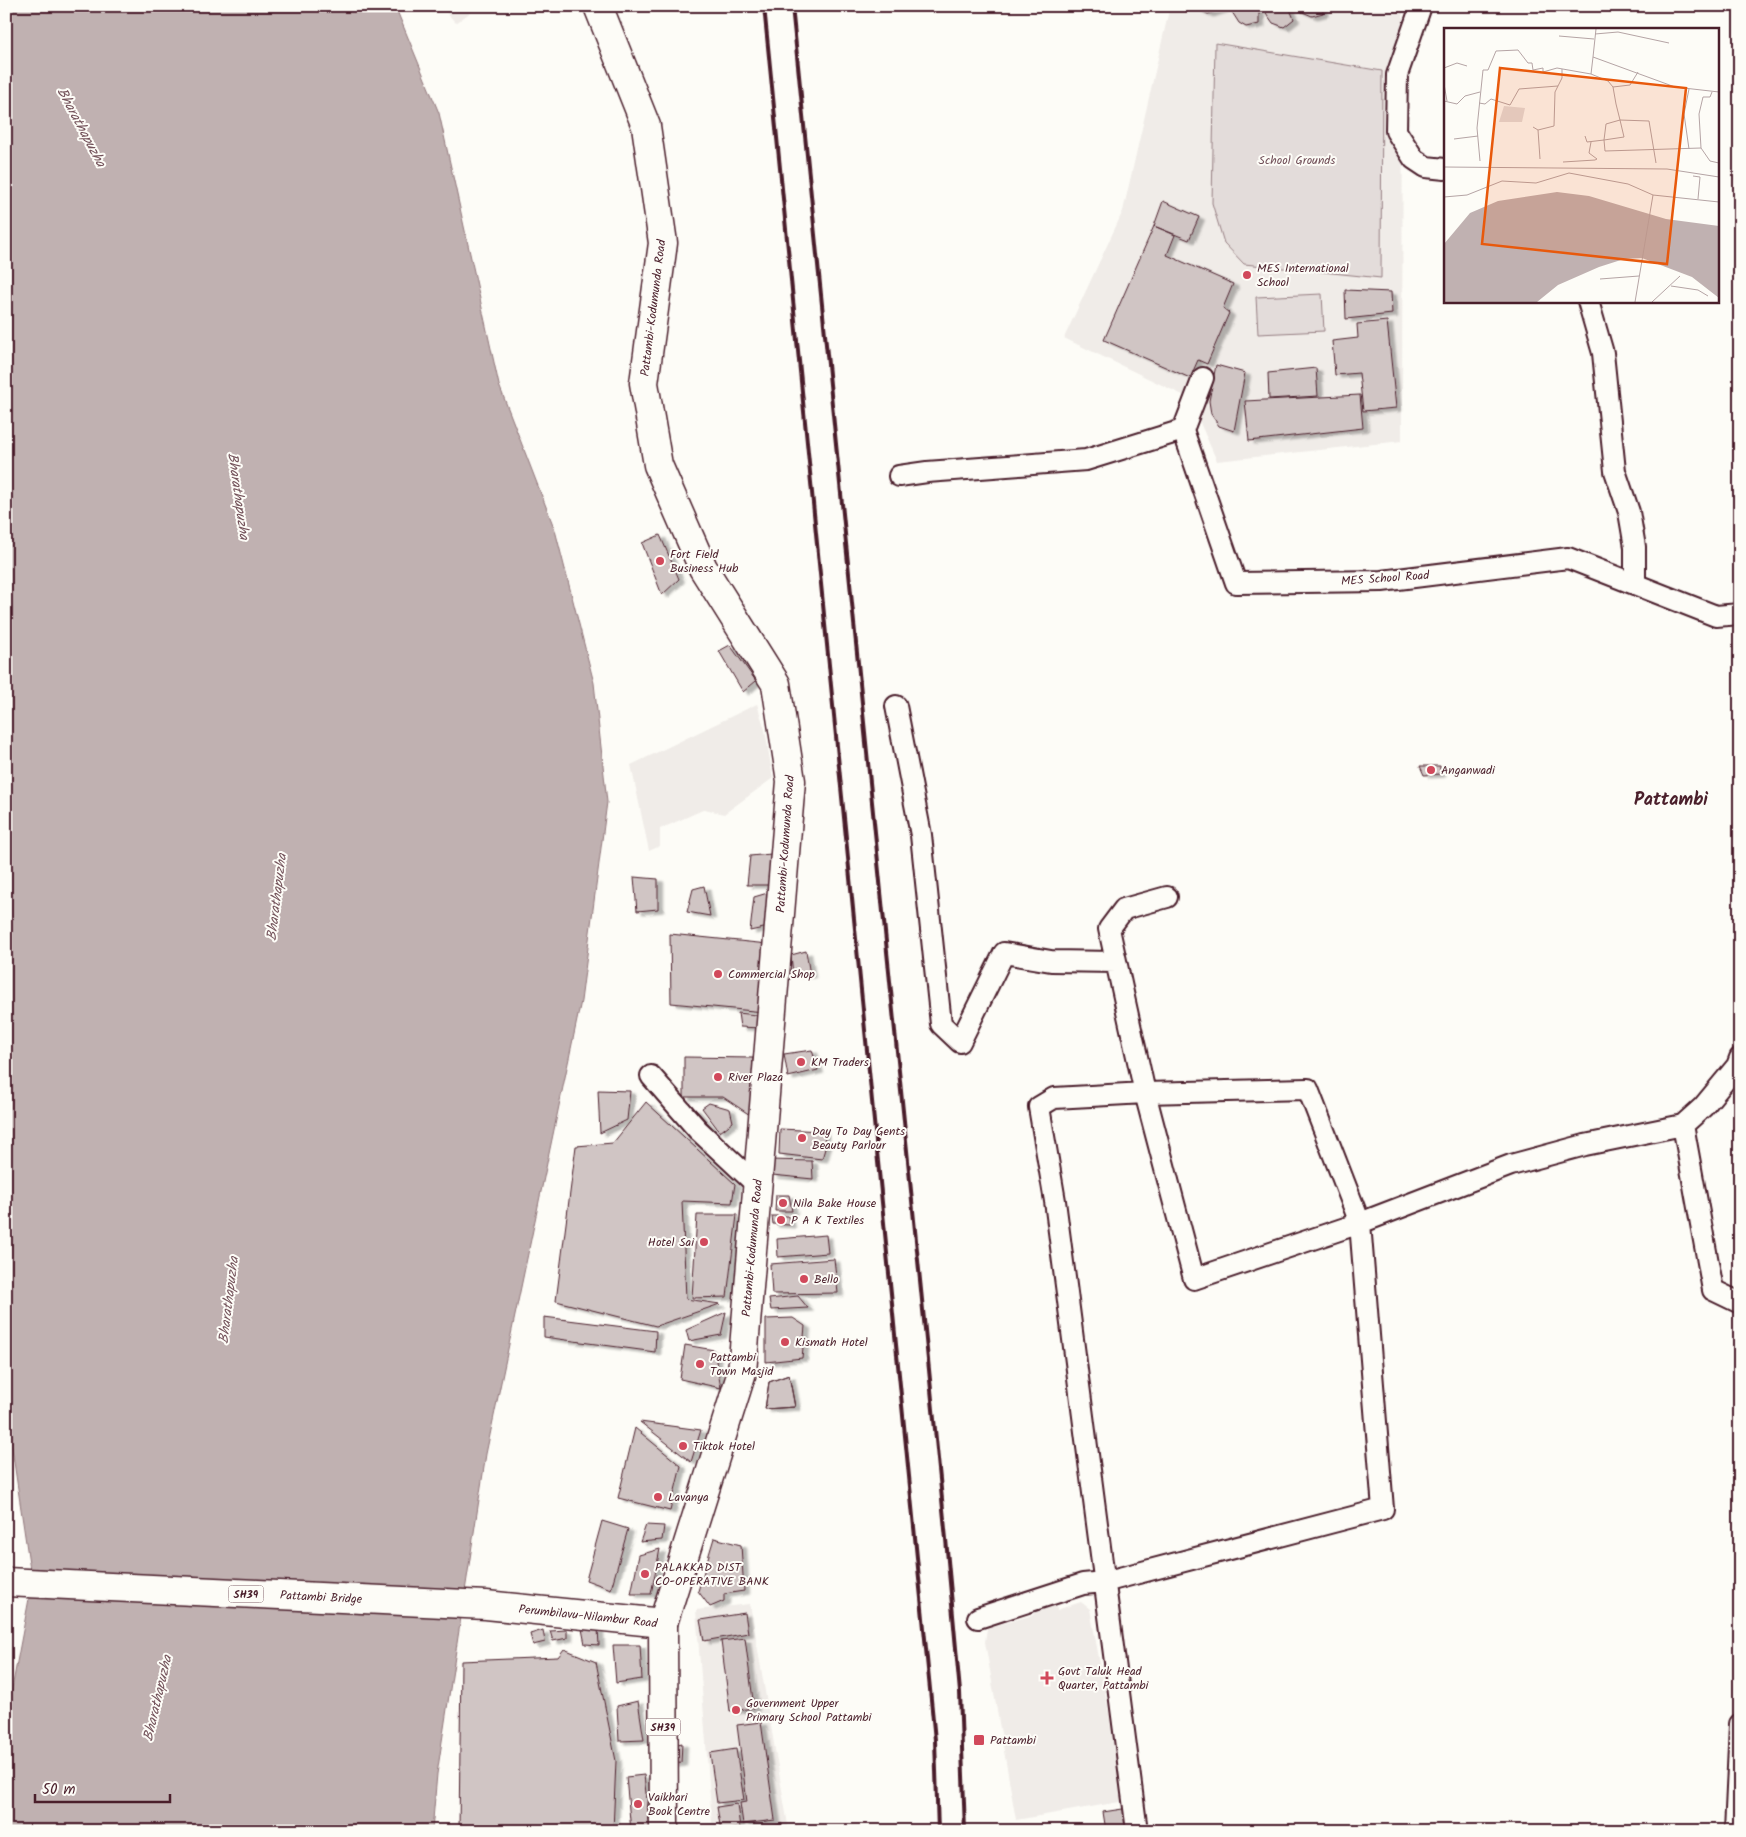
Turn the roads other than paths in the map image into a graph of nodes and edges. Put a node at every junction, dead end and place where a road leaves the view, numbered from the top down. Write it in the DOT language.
graph roads {
  1 [pos="598,6"];
  2 [pos="1421,6"];
  3 [pos="1444,169"];
  4 [pos="1588,302"];
  5 [pos="1203,378"];
  6 [pos="1183,430"];
  7 [pos="899,476"];
  8 [pos="1635,584"];
  9 [pos="1740,614"];
  10 [pos="896,706"];
  11 [pos="1168,897"];
  12 [pos="1116,962"];
  13 [pos="1740,1058"];
  14 [pos="651,1076"];
  15 [pos="1145,1093"];
  16 [pos="1683,1125"];
  17 [pos="758,1186"];
  18 [pos="1360,1223"];
  19 [pos="1740,1303"];
  20 [pos="6,1582"];
  21 [pos="1104,1582"];
  22 [pos="486,1605"];
  23 [pos="978,1618"];
  24 [pos="663,1623"];
  25 [pos="1740,1724"];
  26 [pos="664,1831"];
  27 [pos="1137,1831"];
  28 [pos="1735,1831"];
  1 -- 17 [label="main road, Pattambi-Kodumunda Road"];
  2 -- 3 [label="street"];
  4 -- 8 [label="street"];
  5 -- 6 [label="street"];
  6 -- 7 [label="street"];
  6 -- 8 [label="street, MES School Road"];
  8 -- 9 [label="street, MES School Road"];
  10 -- 12 [label="street"];
  11 -- 12 [label="street"];
  12 -- 15 [label="street"];
  13 -- 16 [label="street"];
  14 -- 17 [label="street"];
  15 -- 18 [label="street"];
  15 -- 18 [label="street"];
  15 -- 21 [label="street"];
  16 -- 18 [label="street"];
  16 -- 19 [label="street"];
  17 -- 24 [label="main road, Pattambi-Kodumunda Road"];
  18 -- 21 [label="street"];
  20 -- 22 [label="main road, Pattambi Bridge / SH39"];
  21 -- 23 [label="street"];
  21 -- 27 [label="street"];
  22 -- 24 [label="main road, Perumbilavu-Nilambur Road / SH39"];
  24 -- 26 [label="main road, Perumbilavu-Nilambur Road / SH39"];
  25 -- 28 [label="street"];
}
